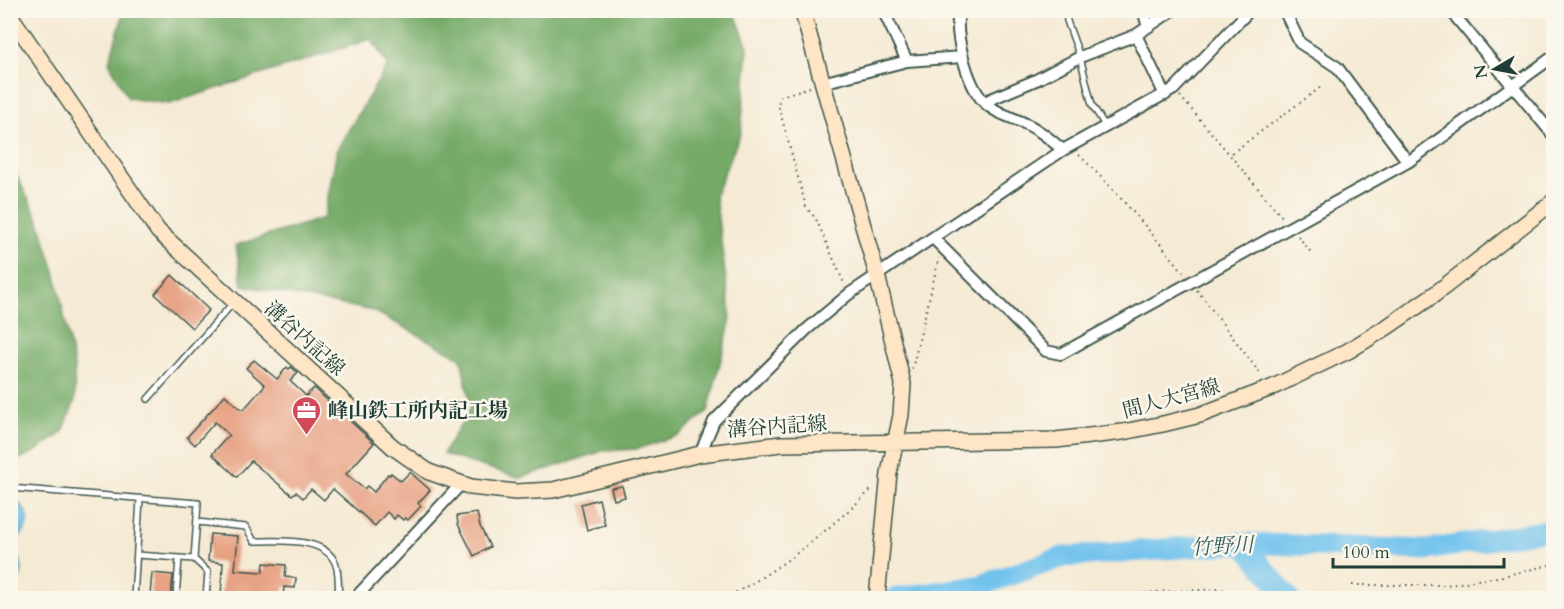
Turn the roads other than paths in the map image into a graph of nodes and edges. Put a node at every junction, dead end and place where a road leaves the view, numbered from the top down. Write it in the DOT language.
graph roads {
  1 [pos="802,10"];
  2 [pos="883,10"];
  3 [pos="959,10"];
  4 [pos="1066,10"];
  5 [pos="1143,10"];
  6 [pos="1173,10"];
  7 [pos="1250,10"];
  8 [pos="1284,10"];
  9 [pos="1450,10"];
  10 [pos="10,15"];
  11 [pos="1148,27"];
  12 [pos="1136,35"];
  13 [pos="1554,56"];
  14 [pos="962,57"];
  15 [pos="1080,57"];
  16 [pos="907,61"];
  17 [pos="822,83"];
  18 [pos="1513,86"];
  19 [pos="1170,92"];
  20 [pos="984,102"];
  21 [pos="1106,127"];
  22 [pos="1554,136"];
  23 [pos="1066,148"];
  24 [pos="1408,162"];
  25 [pos="1554,201"];
  26 [pos="933,238"];
  27 [pos="876,275"];
  28 [pos="234,302"];
  29 [pos="148,399"];
  30 [pos="897,444"];
  31 [pos="700,454"];
  32 [pos="462,483"];
  33 [pos="10,488"];
  34 [pos="140,499"];
  35 [pos="197,522"];
  36 [pos="137,555"];
  37 [pos="179,558"];
  38 [pos="194,559"];
  39 [pos="358,595"];
  40 [pos="134,598"];
  41 [pos="176,598"];
  42 [pos="206,598"];
  43 [pos="330,598"];
  44 [pos="339,598"];
  45 [pos="877,598"];
  1 -- 17 [label="main road"];
  2 -- 16 [label="street"];
  3 -- 14 [label="street"];
  4 -- 15 [label="lane"];
  5 -- 11 [label="street"];
  6 -- 11 [label="street"];
  7 -- 19 [label="street"];
  8 -- 24 [label="street"];
  9 -- 18 [label="street"];
  10 -- 28 [label="main road, 溝谷内記線"];
  11 -- 12 [label="street"];
  12 -- 15 [label="street"];
  12 -- 19 [label="street"];
  13 -- 18 [label="street"];
  14 -- 16 [label="street"];
  14 -- 20 [label="street"];
  15 -- 20 [label="street"];
  15 -- 21 [label="lane"];
  16 -- 17 [label="street"];
  17 -- 27 [label="main road"];
  18 -- 22 [label="street"];
  18 -- 24 [label="street"];
  19 -- 21 [label="street"];
  20 -- 23 [label="street"];
  21 -- 23 [label="street"];
  23 -- 26 [label="street"];
  24 -- 26 [label="street"];
  25 -- 30 [label="main road, 間人大宮線"];
  26 -- 27 [label="street"];
  27 -- 30 [label="main road"];
  27 -- 31 [label="street"];
  28 -- 29 [label="lane"];
  28 -- 32 [label="main road, 溝谷内記線"];
  30 -- 31 [label="main road, 溝谷内記線"];
  30 -- 45 [label="main road"];
  31 -- 32 [label="main road, 溝谷内記線"];
  32 -- 39 [label="street"];
  33 -- 34 [label="lane"];
  34 -- 35 [label="lane"];
  34 -- 36 [label="lane"];
  35 -- 38 [label="lane"];
  35 -- 44 [label="lane"];
  36 -- 37 [label="lane"];
  36 -- 40 [label="lane"];
  37 -- 38 [label="lane"];
  37 -- 41 [label="lane"];
  38 -- 42 [label="lane"];
  39 -- 44 [label="lane"];
  43 -- 44 [label="lane"];
}
